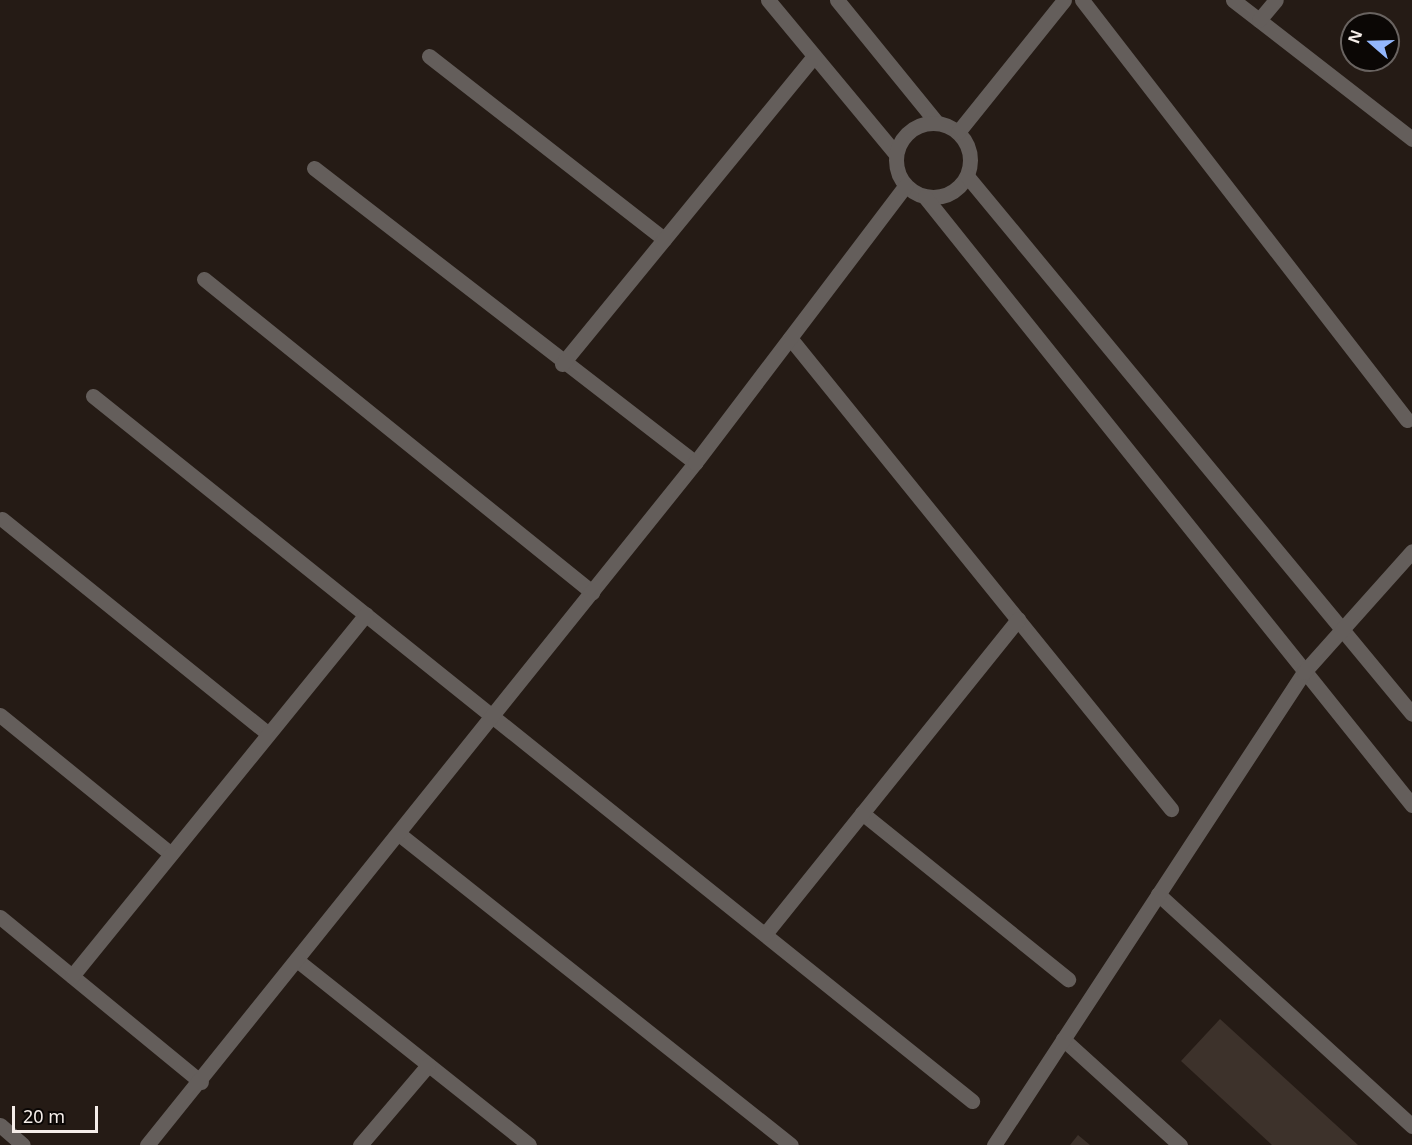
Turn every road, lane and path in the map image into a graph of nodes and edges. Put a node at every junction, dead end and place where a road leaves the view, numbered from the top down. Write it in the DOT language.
graph roads {
  1 [pos="768,0"];
  2 [pos="837,0"];
  3 [pos="1064,0"];
  4 [pos="1082,0"];
  5 [pos="1233,0"];
  6 [pos="1276,0"];
  7 [pos="1259,20"];
  8 [pos="429,56"];
  9 [pos="814,56"];
  10 [pos="936,122"];
  11 [pos="958,132"];
  12 [pos="1412,139"];
  13 [pos="896,154"];
  14 [pos="314,168"];
  15 [pos="967,176"];
  16 [pos="905,186"];
  17 [pos="925,197"];
  18 [pos="664,239"];
  19 [pos="204,279"];
  20 [pos="790,338"];
  21 [pos="562,364"];
  22 [pos="93,396"];
  23 [pos="1407,420"];
  24 [pos="695,463"];
  25 [pos="2,519"];
  26 [pos="1412,552"];
  27 [pos="592,592"];
  28 [pos="366,614"];
  29 [pos="1018,619"];
  30 [pos="1341,630"];
  31 [pos="1304,672"];
  32 [pos="1412,714"];
  33 [pos="0,715"];
  34 [pos="493,716"];
  35 [pos="268,734"];
  36 [pos="1412,805"];
  37 [pos="1171,809"];
  38 [pos="862,813"];
  39 [pos="399,834"];
  40 [pos="171,854"];
  41 [pos="1158,894"];
  42 [pos="0,917"];
  43 [pos="765,934"];
  44 [pos="298,961"];
  45 [pos="72,976"];
  46 [pos="1068,979"];
  47 [pos="1063,1039"];
  48 [pos="428,1065"];
  49 [pos="201,1082"];
  50 [pos="972,1101"];
  51 [pos="0,1125"];
  52 [pos="1412,1126"];
  53 [pos="23,1145"];
  54 [pos="147,1145"];
  55 [pos="360,1145"];
  56 [pos="529,1145"];
  57 [pos="790,1145"];
  58 [pos="994,1145"];
  59 [pos="1180,1145"];
  1 -- 9 [label="street"];
  2 -- 10 [label="street"];
  3 -- 11 [label="street"];
  4 -- 23 [label="street"];
  5 -- 7 [label="street"];
  6 -- 7 [label="street"];
  7 -- 12 [label="street"];
  8 -- 18 [label="street"];
  9 -- 13 [label="street"];
  9 -- 18 [label="street"];
  10 -- 11 [label="street"];
  10 -- 13 [label="street"];
  11 -- 15 [label="street"];
  13 -- 16 [label="street"];
  14 -- 21 [label="street"];
  15 -- 17 [label="street"];
  15 -- 30 [label="street"];
  16 -- 17 [label="street"];
  16 -- 20 [label="street"];
  17 -- 31 [label="street"];
  18 -- 21 [label="street"];
  19 -- 27 [label="street"];
  20 -- 24 [label="street"];
  20 -- 29 [label="street"];
  21 -- 24 [label="street"];
  22 -- 28 [label="street"];
  24 -- 27 [label="street"];
  25 -- 35 [label="street"];
  26 -- 30 [label="street"];
  27 -- 34 [label="street"];
  28 -- 34 [label="street"];
  28 -- 35 [label="street"];
  29 -- 37 [label="street"];
  29 -- 38 [label="street"];
  30 -- 31 [label="street"];
  30 -- 32 [label="street"];
  31 -- 36 [label="street"];
  31 -- 41 [label="street"];
  33 -- 40 [label="street"];
  34 -- 39 [label="street"];
  34 -- 43 [label="street"];
  35 -- 40 [label="street"];
  38 -- 43 [label="street"];
  38 -- 46 [label="street"];
  39 -- 44 [label="street"];
  39 -- 57 [label="street"];
  40 -- 45 [label="street"];
  41 -- 47 [label="street"];
  41 -- 52 [label="street"];
  42 -- 45 [label="street"];
  43 -- 50 [label="street"];
  44 -- 48 [label="street"];
  44 -- 49 [label="street"];
  45 -- 49 [label="street"];
  47 -- 58 [label="street"];
  47 -- 59 [label="street"];
  48 -- 55 [label="street"];
  48 -- 56 [label="street"];
  49 -- 54 [label="street"];
  51 -- 53 [label="street"];
}
